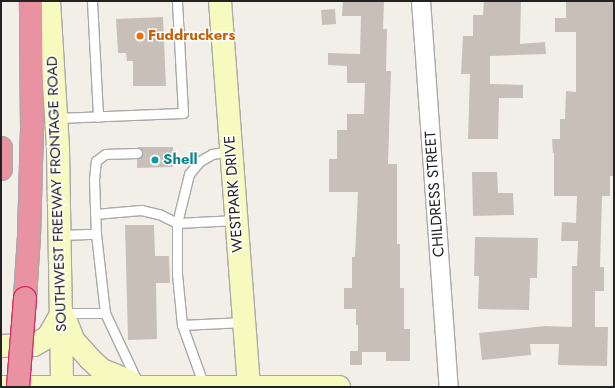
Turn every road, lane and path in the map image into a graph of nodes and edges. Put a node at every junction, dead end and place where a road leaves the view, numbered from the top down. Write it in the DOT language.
graph roads {
  1 [pos="30,1"];
  2 [pos="49,1"];
  3 [pos="92,1"];
  4 [pos="177,1"];
  5 [pos="220,1"];
  6 [pos="421,1"];
  7 [pos="98,117"];
  8 [pos="56,118"];
  9 [pos="1,148"];
  10 [pos="231,151"];
  11 [pos="137,153"];
  12 [pos="1,169"];
  13 [pos="95,214"];
  14 [pos="236,220"];
  15 [pos="177,223"];
  16 [pos="96,234"];
  17 [pos="60,235"];
  18 [pos="62,312"];
  19 [pos="105,313"];
  20 [pos="244,322"];
  21 [pos="182,325"];
  22 [pos="1,346"];
  23 [pos="62,386"];
  24 [pos="139,386"];
  25 [pos="204,386"];
  26 [pos="248,386"];
  27 [pos="1,387"];
  28 [pos="18,387"];
  29 [pos="339,387"];
  30 [pos="449,387"];
  1 -- 28 [label="highway, bridge"];
  2 -- 8 [label="main road, SOUTHWEST FREEWAY FRONTAGE ROAD"];
  3 -- 7 [label="lane"];
  4 -- 7 [label="lane"];
  5 -- 10 [label="main road, WESTPARK DRIVE"];
  6 -- 30 [label="street, CHILDRESS STREET"];
  7 -- 8 [label="lane"];
  8 -- 17 [label="main road, SOUTHWEST FREEWAY FRONTAGE ROAD"];
  9 -- 12 [label="highway"];
  10 -- 14 [label="main road, WESTPARK DRIVE"];
  10 -- 15 [label="lane"];
  11 -- 13 [label="lane"];
  13 -- 15 [label="lane"];
  13 -- 16 [label="lane"];
  14 -- 15 [label="lane"];
  14 -- 20 [label="main road, WESTPARK DRIVE"];
  15 -- 21 [label="lane"];
  16 -- 17 [label="lane"];
  16 -- 19 [label="lane"];
  17 -- 18 [label="main road, SOUTHWEST FREEWAY FRONTAGE ROAD"];
  18 -- 19 [label="lane"];
  18 -- 22 [label="main road"];
  18 -- 23 [label="main road, SOUTHWEST FREEWAY FRONTAGE ROAD"];
  18 -- 24 [label="main road"];
  19 -- 24 [label="lane"];
  20 -- 21 [label="lane"];
  20 -- 26 [label="main road, WESTPARK DRIVE"];
  21 -- 25 [label="lane"];
  23 -- 24 [label="main road"];
  23 -- 27 [label="main road"];
  24 -- 25 [label="main road"];
  25 -- 26 [label="main road"];
  26 -- 29 [label="main road"];
}
